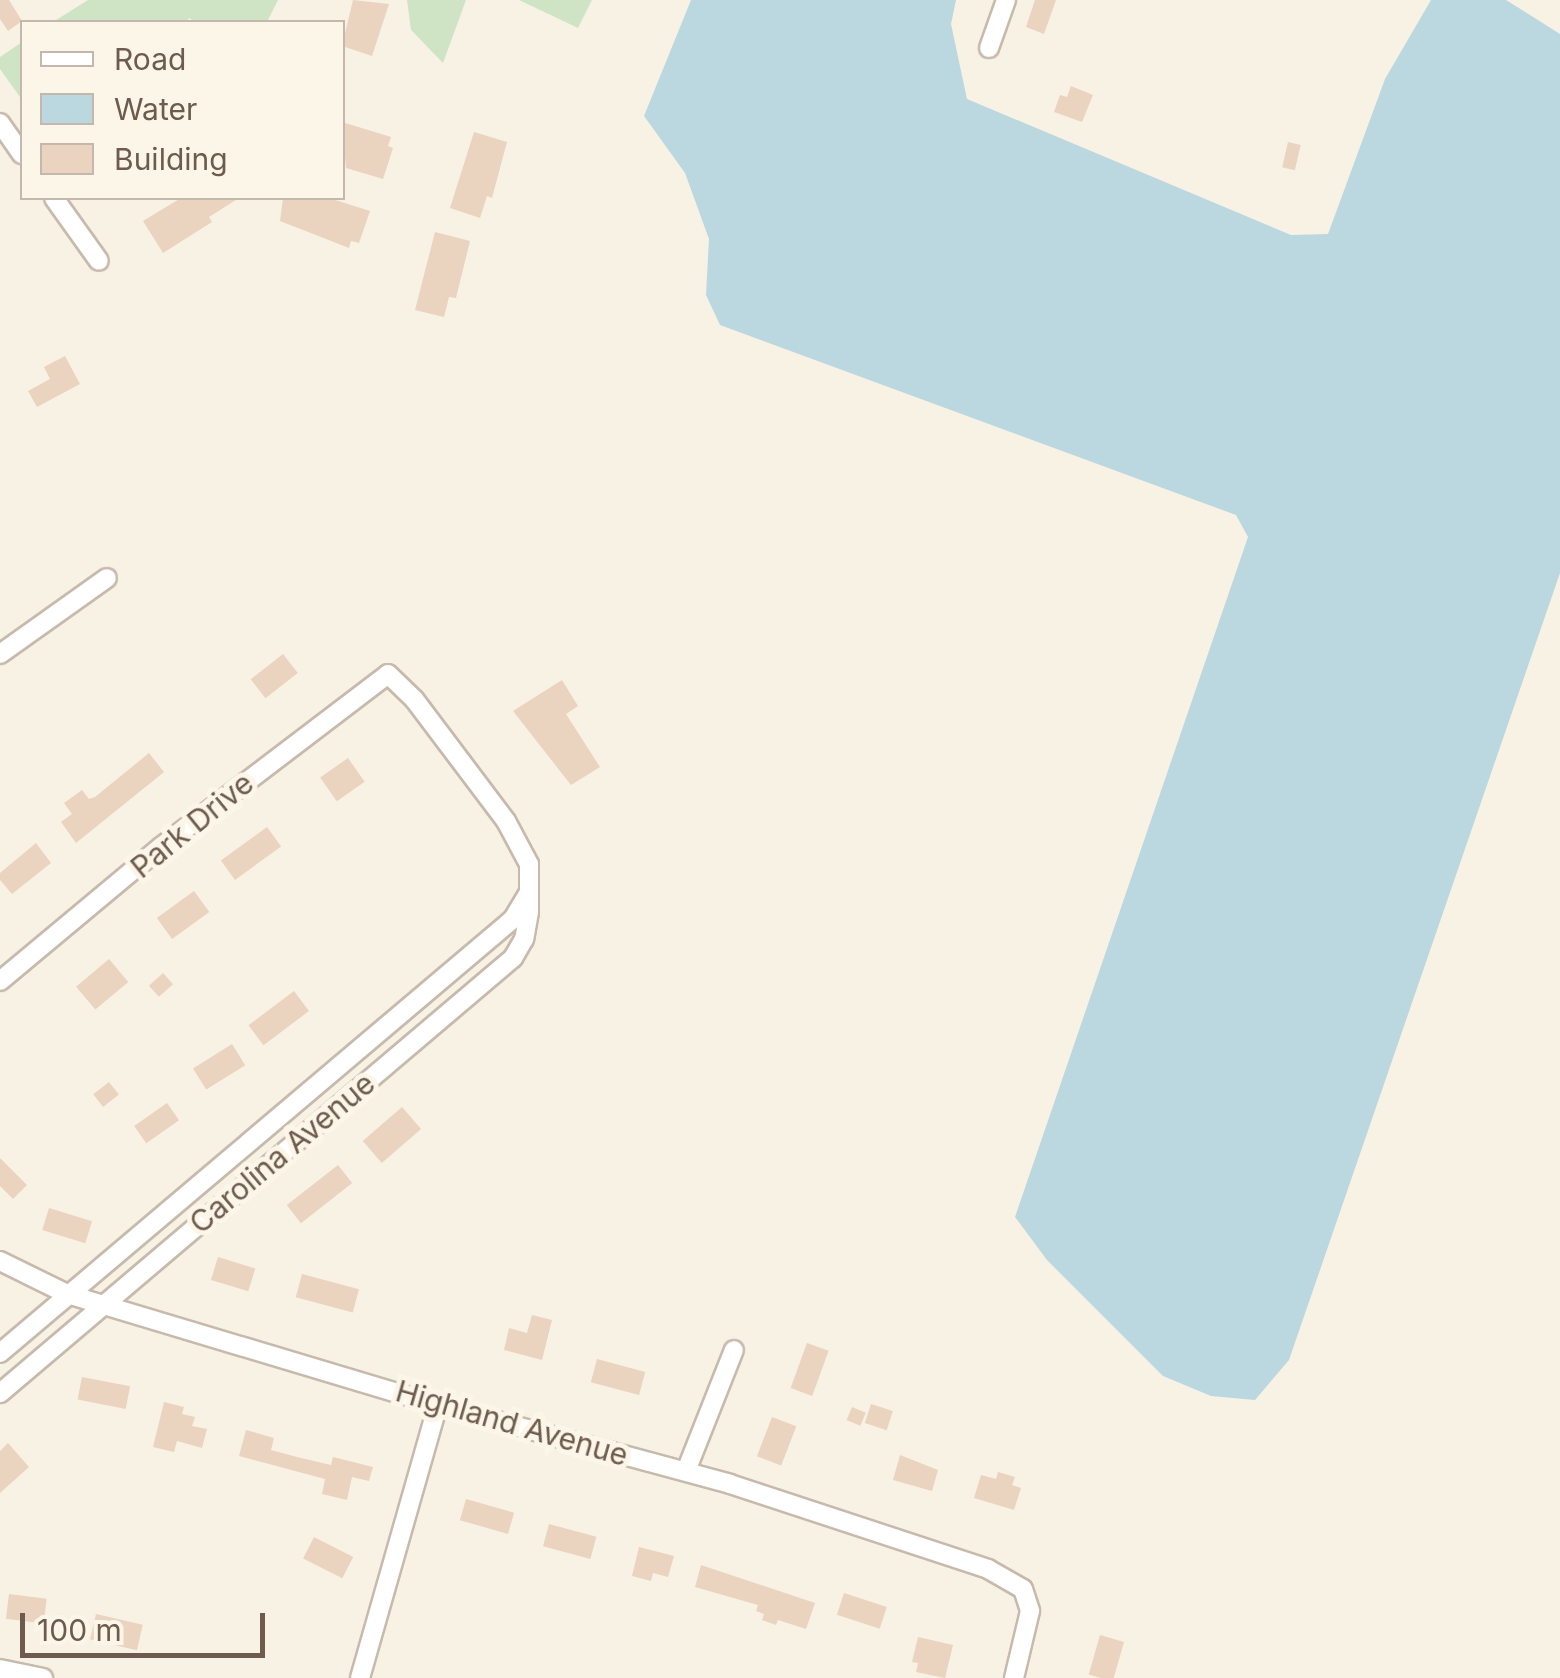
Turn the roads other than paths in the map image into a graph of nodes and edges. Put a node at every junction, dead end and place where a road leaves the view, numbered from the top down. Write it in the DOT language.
graph roads {
  1 [pos="1006,0"];
  2 [pos="989,48"];
  3 [pos="0,123"];
  4 [pos="20,151"];
  5 [pos="55,200"];
  6 [pos="99,261"];
  7 [pos="107,578"];
  8 [pos="0,654"];
  9 [pos="388,674"];
  10 [pos="529,894"];
  11 [pos="0,982"];
  12 [pos="314,1086"];
  13 [pos="334,1108"];
  14 [pos="0,1261"];
  15 [pos="68,1294"];
  16 [pos="104,1304"];
  17 [pos="734,1350"];
  18 [pos="0,1352"];
  19 [pos="0,1393"];
  20 [pos="438,1404"];
  21 [pos="686,1472"];
  22 [pos="0,1669"];
  23 [pos="43,1678"];
  24 [pos="360,1678"];
  25 [pos="1014,1678"];
  1 -- 2 [label="street"];
  3 -- 4 [label="street"];
  5 -- 6 [label="street"];
  7 -- 8 [label="street"];
  9 -- 10 [label="street, Carolina Avenue"];
  9 -- 11 [label="street, Park Drive"];
  10 -- 12 [label="street, Carolina Avenue"];
  10 -- 13 [label="street, Carolina Avenue"];
  12 -- 13 [label="street"];
  12 -- 15 [label="street, Carolina Avenue"];
  13 -- 16 [label="street, Carolina Avenue"];
  14 -- 15 [label="street, Highland Avenue"];
  15 -- 16 [label="street, Highland Avenue"];
  15 -- 18 [label="street, Carolina Avenue"];
  16 -- 19 [label="street, Carolina Avenue"];
  16 -- 20 [label="street, Highland Avenue"];
  17 -- 21 [label="street"];
  20 -- 21 [label="street, Highland Avenue"];
  20 -- 24 [label="street"];
  21 -- 25 [label="street, Highland Avenue"];
  22 -- 23 [label="street"];
}
